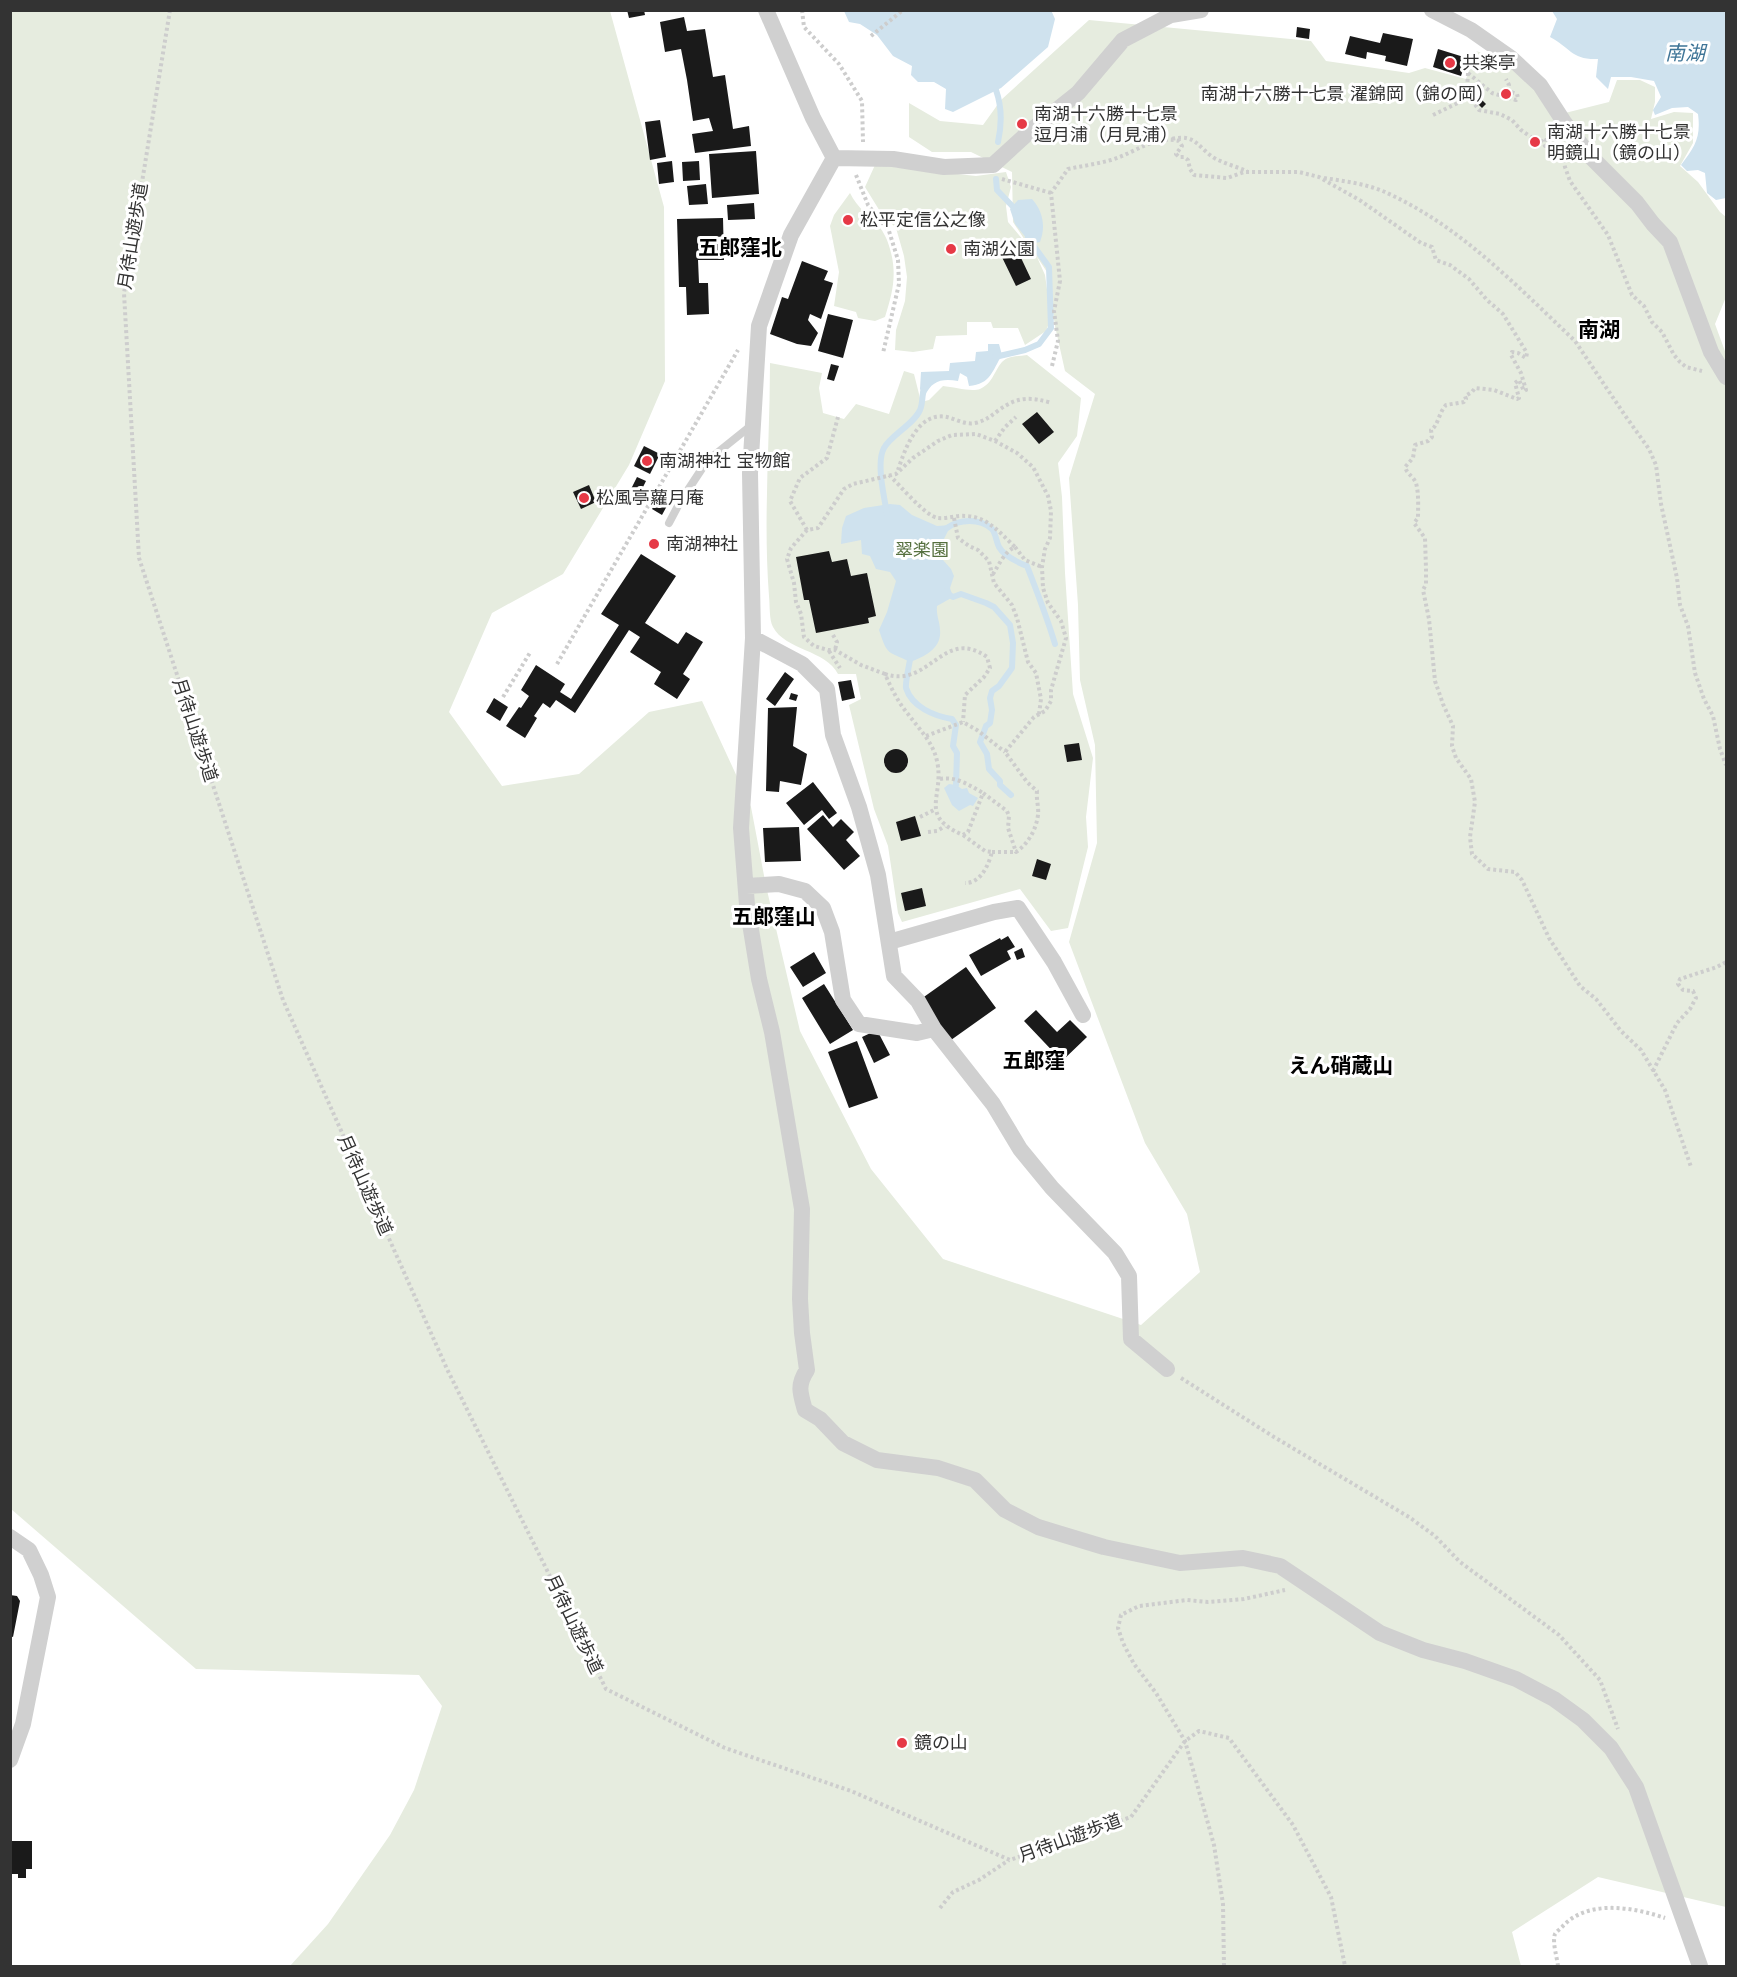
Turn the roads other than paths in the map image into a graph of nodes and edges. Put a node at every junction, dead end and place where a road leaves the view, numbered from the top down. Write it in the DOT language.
graph roads {
  1 [pos="766,10"];
  2 [pos="1201,10"];
  3 [pos="1432,10"];
  4 [pos="849,158"];
  5 [pos="1724,373"];
  6 [pos="753,423"];
  7 [pos="669,523"];
  8 [pos="753,638"];
  9 [pos="746,886"];
  10 [pos="889,942"];
  11 [pos="1083,1015"];
  12 [pos="934,1029"];
  13 [pos="1167,1369"];
  14 [pos="10,1538"];
  15 [pos="10,1760"];
  16 [pos="1700,1966"];
  1 -- 4 [label="street"];
  2 -- 4 [label="street"];
  3 -- 5 [label="street"];
  4 -- 6 [label="street"];
  6 -- 7 [label="lane"];
  6 -- 8 [label="street"];
  8 -- 9 [label="street"];
  8 -- 10 [label="street"];
  9 -- 12 [label="street"];
  9 -- 16 [label="street"];
  10 -- 11 [label="street"];
  10 -- 12 [label="street"];
  12 -- 13 [label="street"];
  14 -- 15 [label="street"];
}
